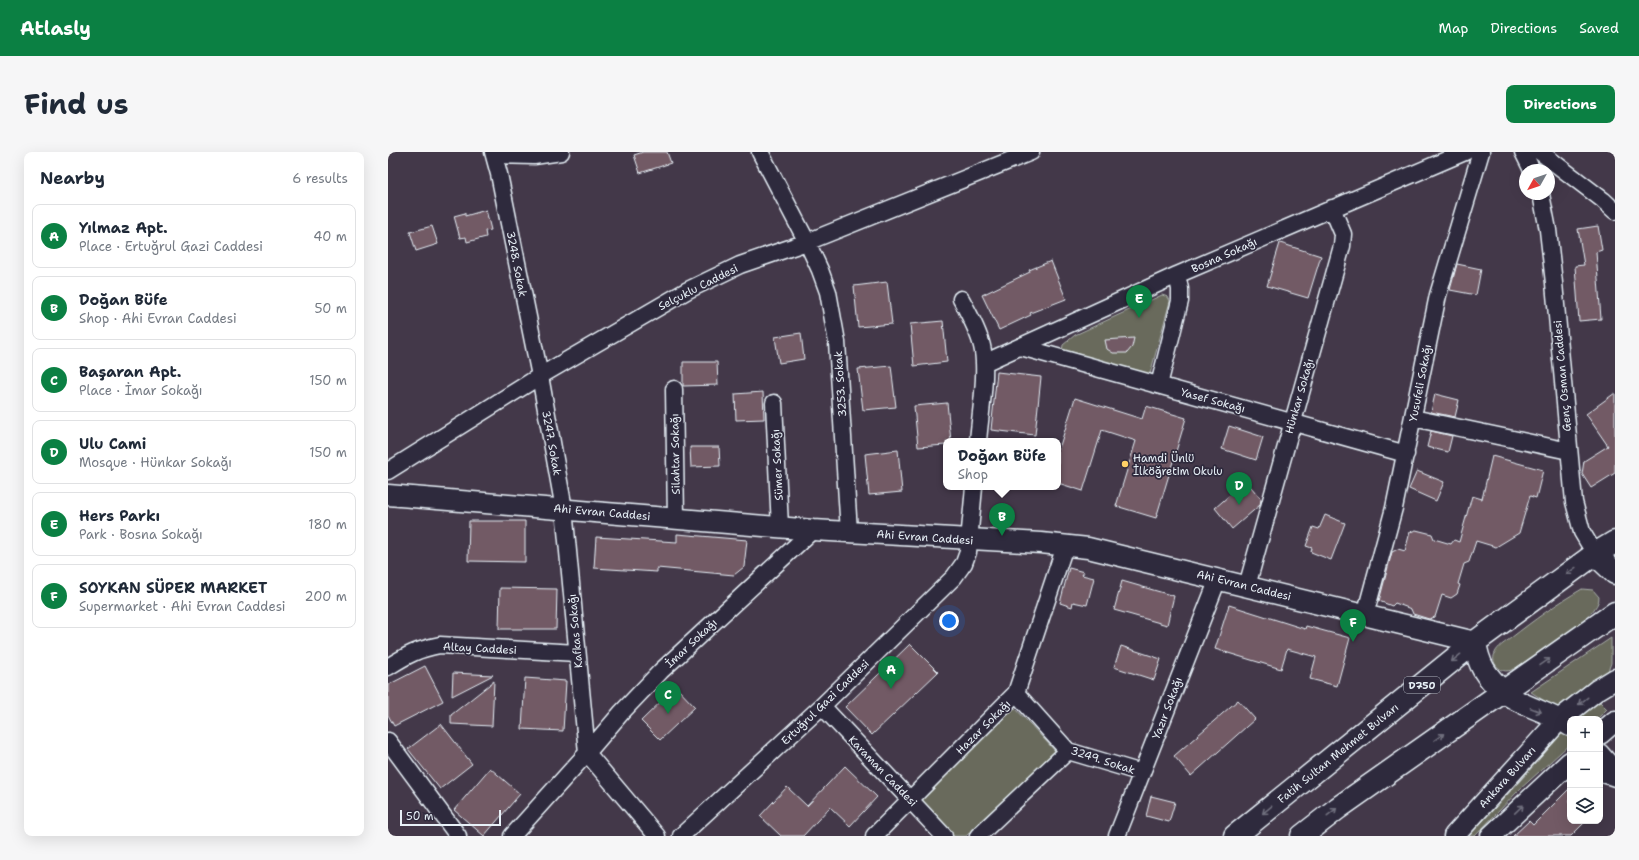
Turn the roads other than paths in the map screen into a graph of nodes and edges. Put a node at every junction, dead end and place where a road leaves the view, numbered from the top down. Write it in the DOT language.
graph roads {
  1 [pos="561,152"];
  2 [pos="760,152"];
  3 [pos="1032,152"];
  4 [pos="1465,152"];
  5 [pos="1481,152"];
  6 [pos="1523,152"];
  7 [pos="1540,152"];
  8 [pos="493,154"];
  9 [pos="1529,164"];
  10 [pos="1542,200"];
  11 [pos="1332,208"];
  12 [pos="1615,211"];
  13 [pos="807,242"];
  14 [pos="1177,275"];
  15 [pos="961,299"];
  16 [pos="1021,347"];
  17 [pos="984,363"];
  18 [pos="540,376"];
  19 [pos="1159,385"];
  20 [pos="674,389"];
  21 [pos="774,403"];
  22 [pos="1413,418"];
  23 [pos="1292,422"];
  24 [pos="978,438"];
  25 [pos="1569,452"];
  26 [pos="1406,454"];
  27 [pos="388,471"];
  28 [pos="974,490"];
  29 [pos="388,495"];
  30 [pos="564,509"];
  31 [pos="676,518"];
  32 [pos="780,527"];
  33 [pos="813,530"];
  34 [pos="849,532"];
  35 [pos="969,540"];
  36 [pos="1615,542"];
  37 [pos="1065,546"];
  38 [pos="1595,554"];
  39 [pos="1615,573"];
  40 [pos="1218,579"];
  41 [pos="1247,586"];
  42 [pos="1615,613"];
  43 [pos="1365,615"];
  44 [pos="1475,642"];
  45 [pos="577,653"];
  46 [pos="388,667"];
  47 [pos="1615,679"];
  48 [pos="1503,692"];
  49 [pos="1016,693"];
  50 [pos="822,706"];
  51 [pos="1615,721"];
  52 [pos="1565,723"];
  53 [pos="1603,731"];
  54 [pos="388,741"];
  55 [pos="1068,751"];
  56 [pos="587,753"];
  57 [pos="1603,755"];
  58 [pos="1567,766"];
  59 [pos="1615,769"];
  60 [pos="1142,773"];
  61 [pos="1603,774"];
  62 [pos="1615,778"];
  63 [pos="911,800"];
  64 [pos="458,836"];
  65 [pos="512,836"];
  66 [pos="657,836"];
  67 [pos="681,836"];
  68 [pos="874,836"];
  69 [pos="944,836"];
  70 [pos="978,836"];
  71 [pos="1117,836"];
  72 [pos="1235,836"];
  73 [pos="1302,836"];
  74 [pos="1454,836"];
  75 [pos="1491,836"];
  1 -- 8 [label="street"];
  2 -- 13 [label="street, 3253. Sokak"];
  3 -- 13 [label="street, Selçuklu Caddesi"];
  4 -- 11 [label="street, Bosna Sokağı"];
  5 -- 22 [label="street, Yusufeli Sokağı"];
  6 -- 9 [label="street"];
  7 -- 12 [label="street"];
  8 -- 18 [label="street, 3248. Sokak"];
  10 -- 25 [label="street, Genç Osman Caddesi"];
  11 -- 14 [label="street, Bosna Sokağı"];
  11 -- 23 [label="street, Hünkar Sokağı"];
  13 -- 18 [label="street, Selçuklu Caddesi"];
  13 -- 34 [label="street, 3253. Sokak"];
  14 -- 16 [label="street, Bosna Sokağı"];
  14 -- 19 [label="street"];
  15 -- 17 [label="street"];
  16 -- 17 [label="street, Bosna Sokağı"];
  16 -- 19 [label="street, Yasef Sokağı"];
  17 -- 24 [label="street"];
  18 -- 27 [label="street, Selçuklu Caddesi"];
  18 -- 30 [label="street, 3247. Sokak"];
  19 -- 23 [label="street, Yasef Sokağı"];
  20 -- 31 [label="street, Silahtar Sokağı"];
  21 -- 32 [label="street, Sümer Sokağı"];
  22 -- 25 [label="street"];
  22 -- 26 [label="street, Yusufeli Sokağı"];
  23 -- 26 [label="street, Yasef Sokağı"];
  23 -- 41 [label="street, Hünkar Sokağı"];
  25 -- 38 [label="street, Genç Osman Caddesi"];
  26 -- 43 [label="street, Yusufeli Sokağı"];
  28 -- 35 [label="street, Ertuğrul Gazi Caddesi"];
  29 -- 30 [label="main road, Ahi Evran Caddesi"];
  30 -- 31 [label="main road, Ahi Evran Caddesi"];
  30 -- 45 [label="street, Kafkas Sokağı"];
  31 -- 32 [label="main road, Ahi Evran Caddesi"];
  32 -- 33 [label="main road, Ahi Evran Caddesi"];
  33 -- 34 [label="main road, Ahi Evran Caddesi"];
  33 -- 56 [label="street, İmar Sokağı"];
  34 -- 35 [label="main road, Ahi Evran Caddesi"];
  35 -- 37 [label="main road, Ahi Evran Caddesi"];
  35 -- 50 [label="street, Ertuğrul Gazi Caddesi"];
  36 -- 38 [label="highway, Fatih Sultan Mehmet Bulvarı / D750"];
  37 -- 40 [label="main road, Ahi Evran Caddesi"];
  37 -- 49 [label="street, Hazar Sokağı"];
  38 -- 39 [label="highway"];
  38 -- 44 [label="highway, Fatih Sultan Mehmet Bulvarı / D750, one-way"];
  40 -- 41 [label="main road, Ahi Evran Caddesi"];
  40 -- 60 [label="street, Yazır Sokağı"];
  41 -- 43 [label="main road, Ahi Evran Caddesi"];
  48 -- 42 [label="highway, one-way"];
  43 -- 44 [label="main road, Ahi Evran Caddesi"];
  44 -- 48 [label="highway"];
  44 -- 72 [label="highway, Fatih Sultan Mehmet Bulvarı / D750, one-way"];
  45 -- 46 [label="street, Altay Caddesi"];
  45 -- 56 [label="street, Kafkas Sokağı"];
  47 -- 52 [label="main road, Ankara Bulvarı, one-way"];
  48 -- 52 [label="main road, one-way"];
  73 -- 48 [label="highway, one-way"];
  49 -- 55 [label="street, 3249. Sokak"];
  49 -- 63 [label="street, Hazar Sokağı"];
  50 -- 63 [label="street, Karaman Caddesi"];
  50 -- 67 [label="street, Ertuğrul Gazi Caddesi"];
  51 -- 53 [label="main road"];
  52 -- 74 [label="main road, Ankara Bulvarı"];
  54 -- 64 [label="street"];
  55 -- 60 [label="street, 3249. Sokak"];
  55 -- 70 [label="street"];
  56 -- 65 [label="street, İmar Sokağı"];
  56 -- 66 [label="street"];
  57 -- 59 [label="street"];
  75 -- 58 [label="main road, one-way"];
  60 -- 71 [label="street, Yazır Sokağı"];
  61 -- 62 [label="street"];
  63 -- 68 [label="street, Hazar Sokağı"];
  63 -- 69 [label="street, Karaman Caddesi"];
}
